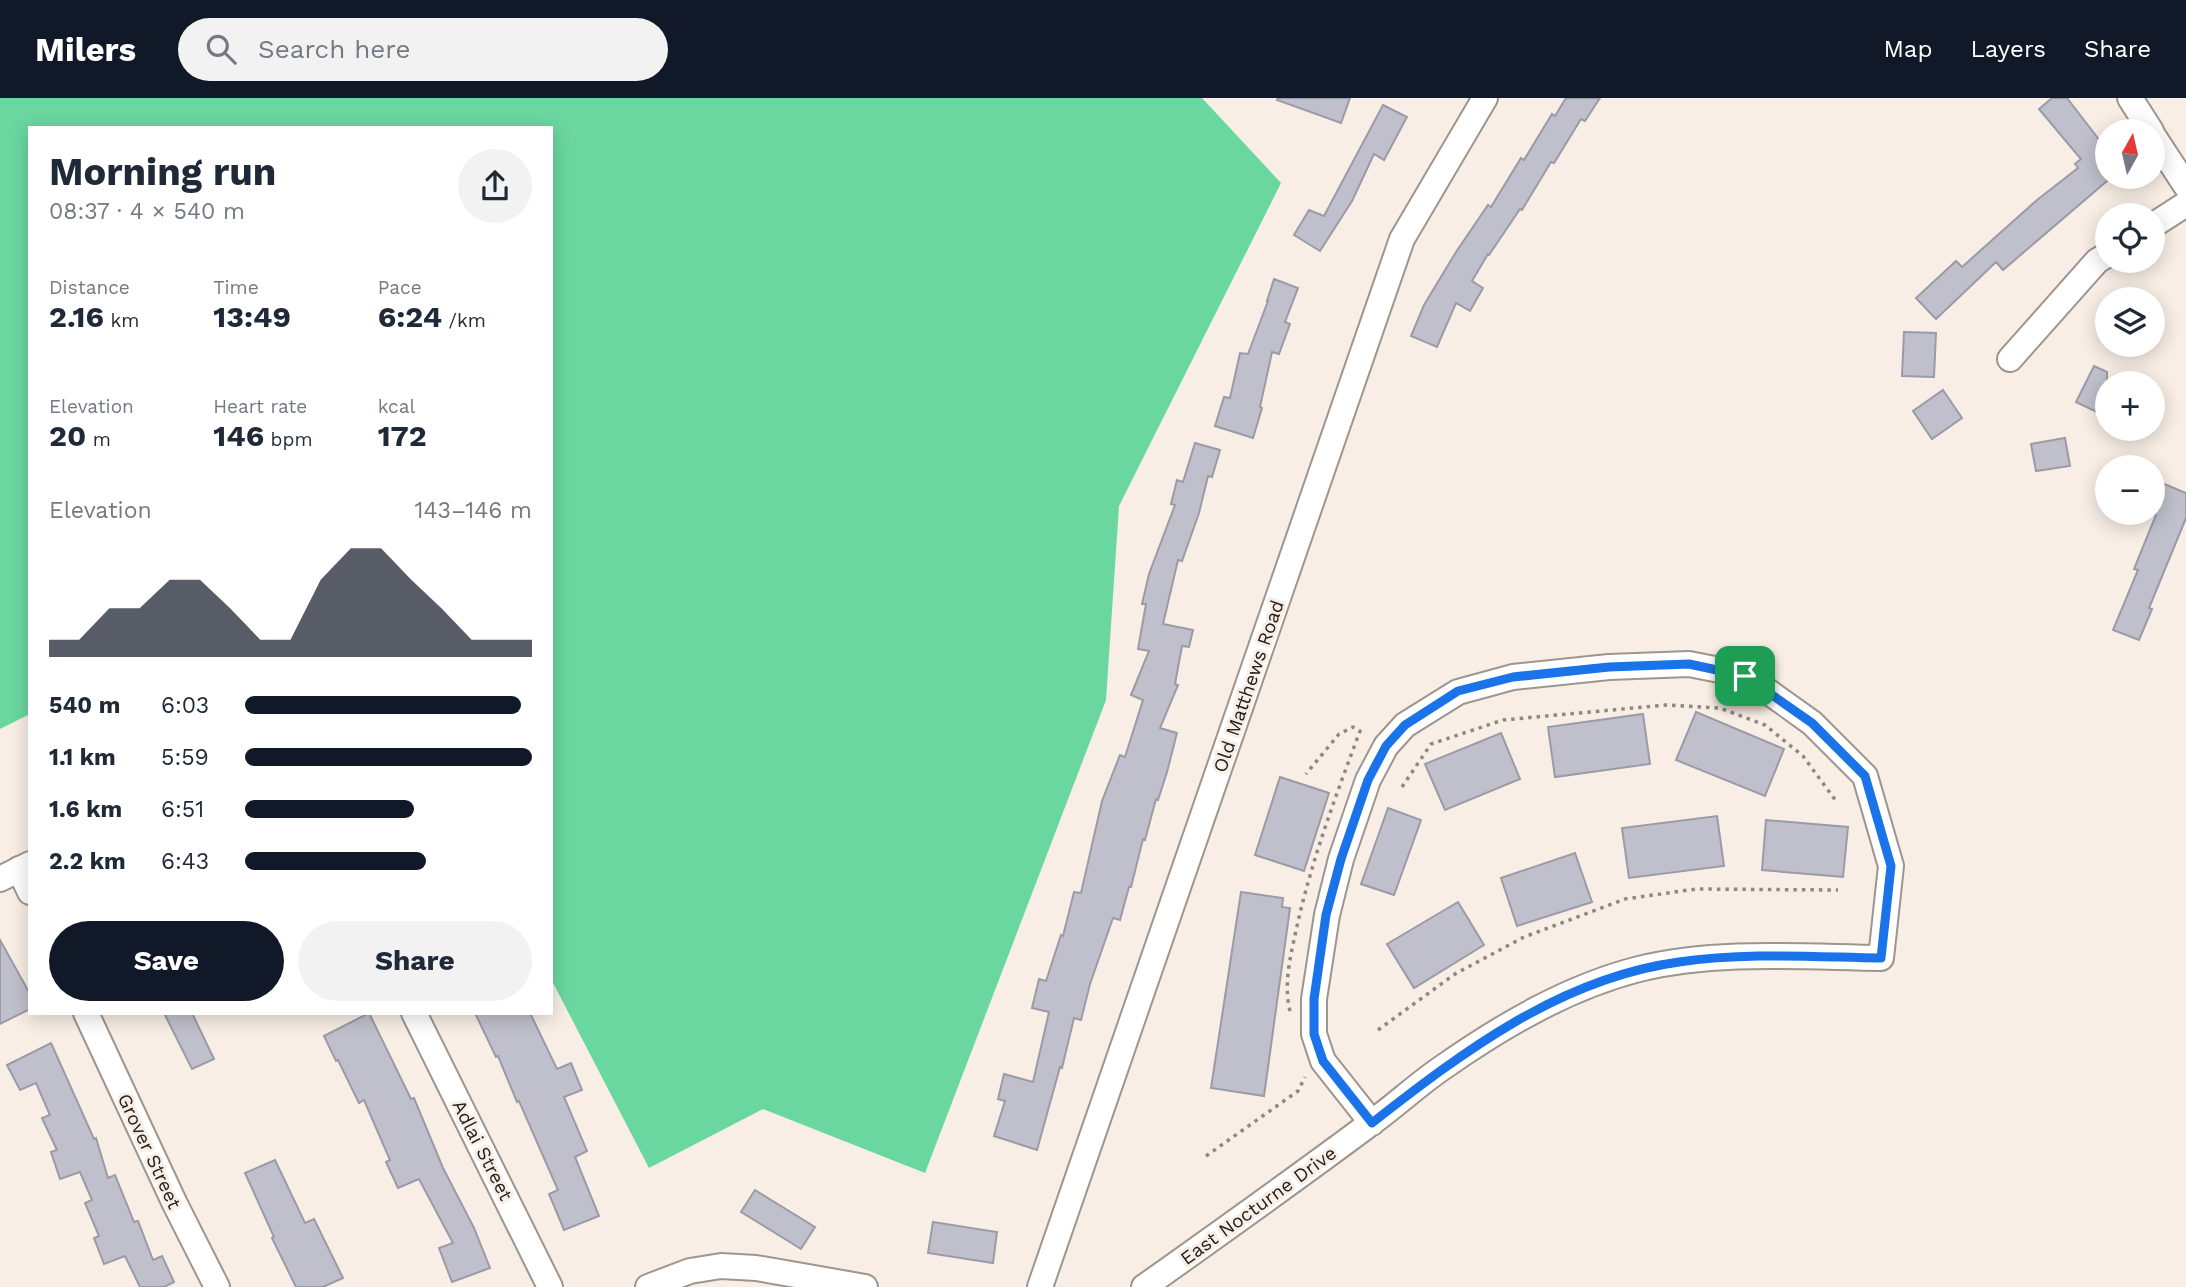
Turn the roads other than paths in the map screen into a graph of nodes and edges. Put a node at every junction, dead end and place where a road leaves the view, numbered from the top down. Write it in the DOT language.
graph roads {
  1 [pos="1485,98"];
  2 [pos="2130,98"];
  3 [pos="2144,119"];
  4 [pos="2165,153"];
  5 [pos="2186,186"];
  6 [pos="2186,204"];
  7 [pos="2165,218"];
  8 [pos="2095,263"];
  9 [pos="2010,359"];
  10 [pos="16,871"];
  11 [pos="28,889"];
  12 [pos="87,1015"];
  13 [pos="415,1015"];
  14 [pos="1372,1123"];
  15 [pos="217,1287"];
  16 [pos="550,1287"];
  17 [pos="648,1287"];
  18 [pos="865,1287"];
  19 [pos="1040,1287"];
  20 [pos="1144,1287"];
  1 -- 19 [label="street, Old Matthews Road"];
  2 -- 3 [label="street"];
  4 -- 5 [label="street"];
  6 -- 7 [label="street"];
  8 -- 9 [label="street"];
  10 -- 11 [label="street"];
  12 -- 15 [label="street, Grover Street"];
  13 -- 16 [label="street, Adlai Street"];
  14 -- 14 [label="street, East Nocturne Drive"];
  14 -- 20 [label="street, East Nocturne Drive"];
  17 -- 18 [label="street"];
}
